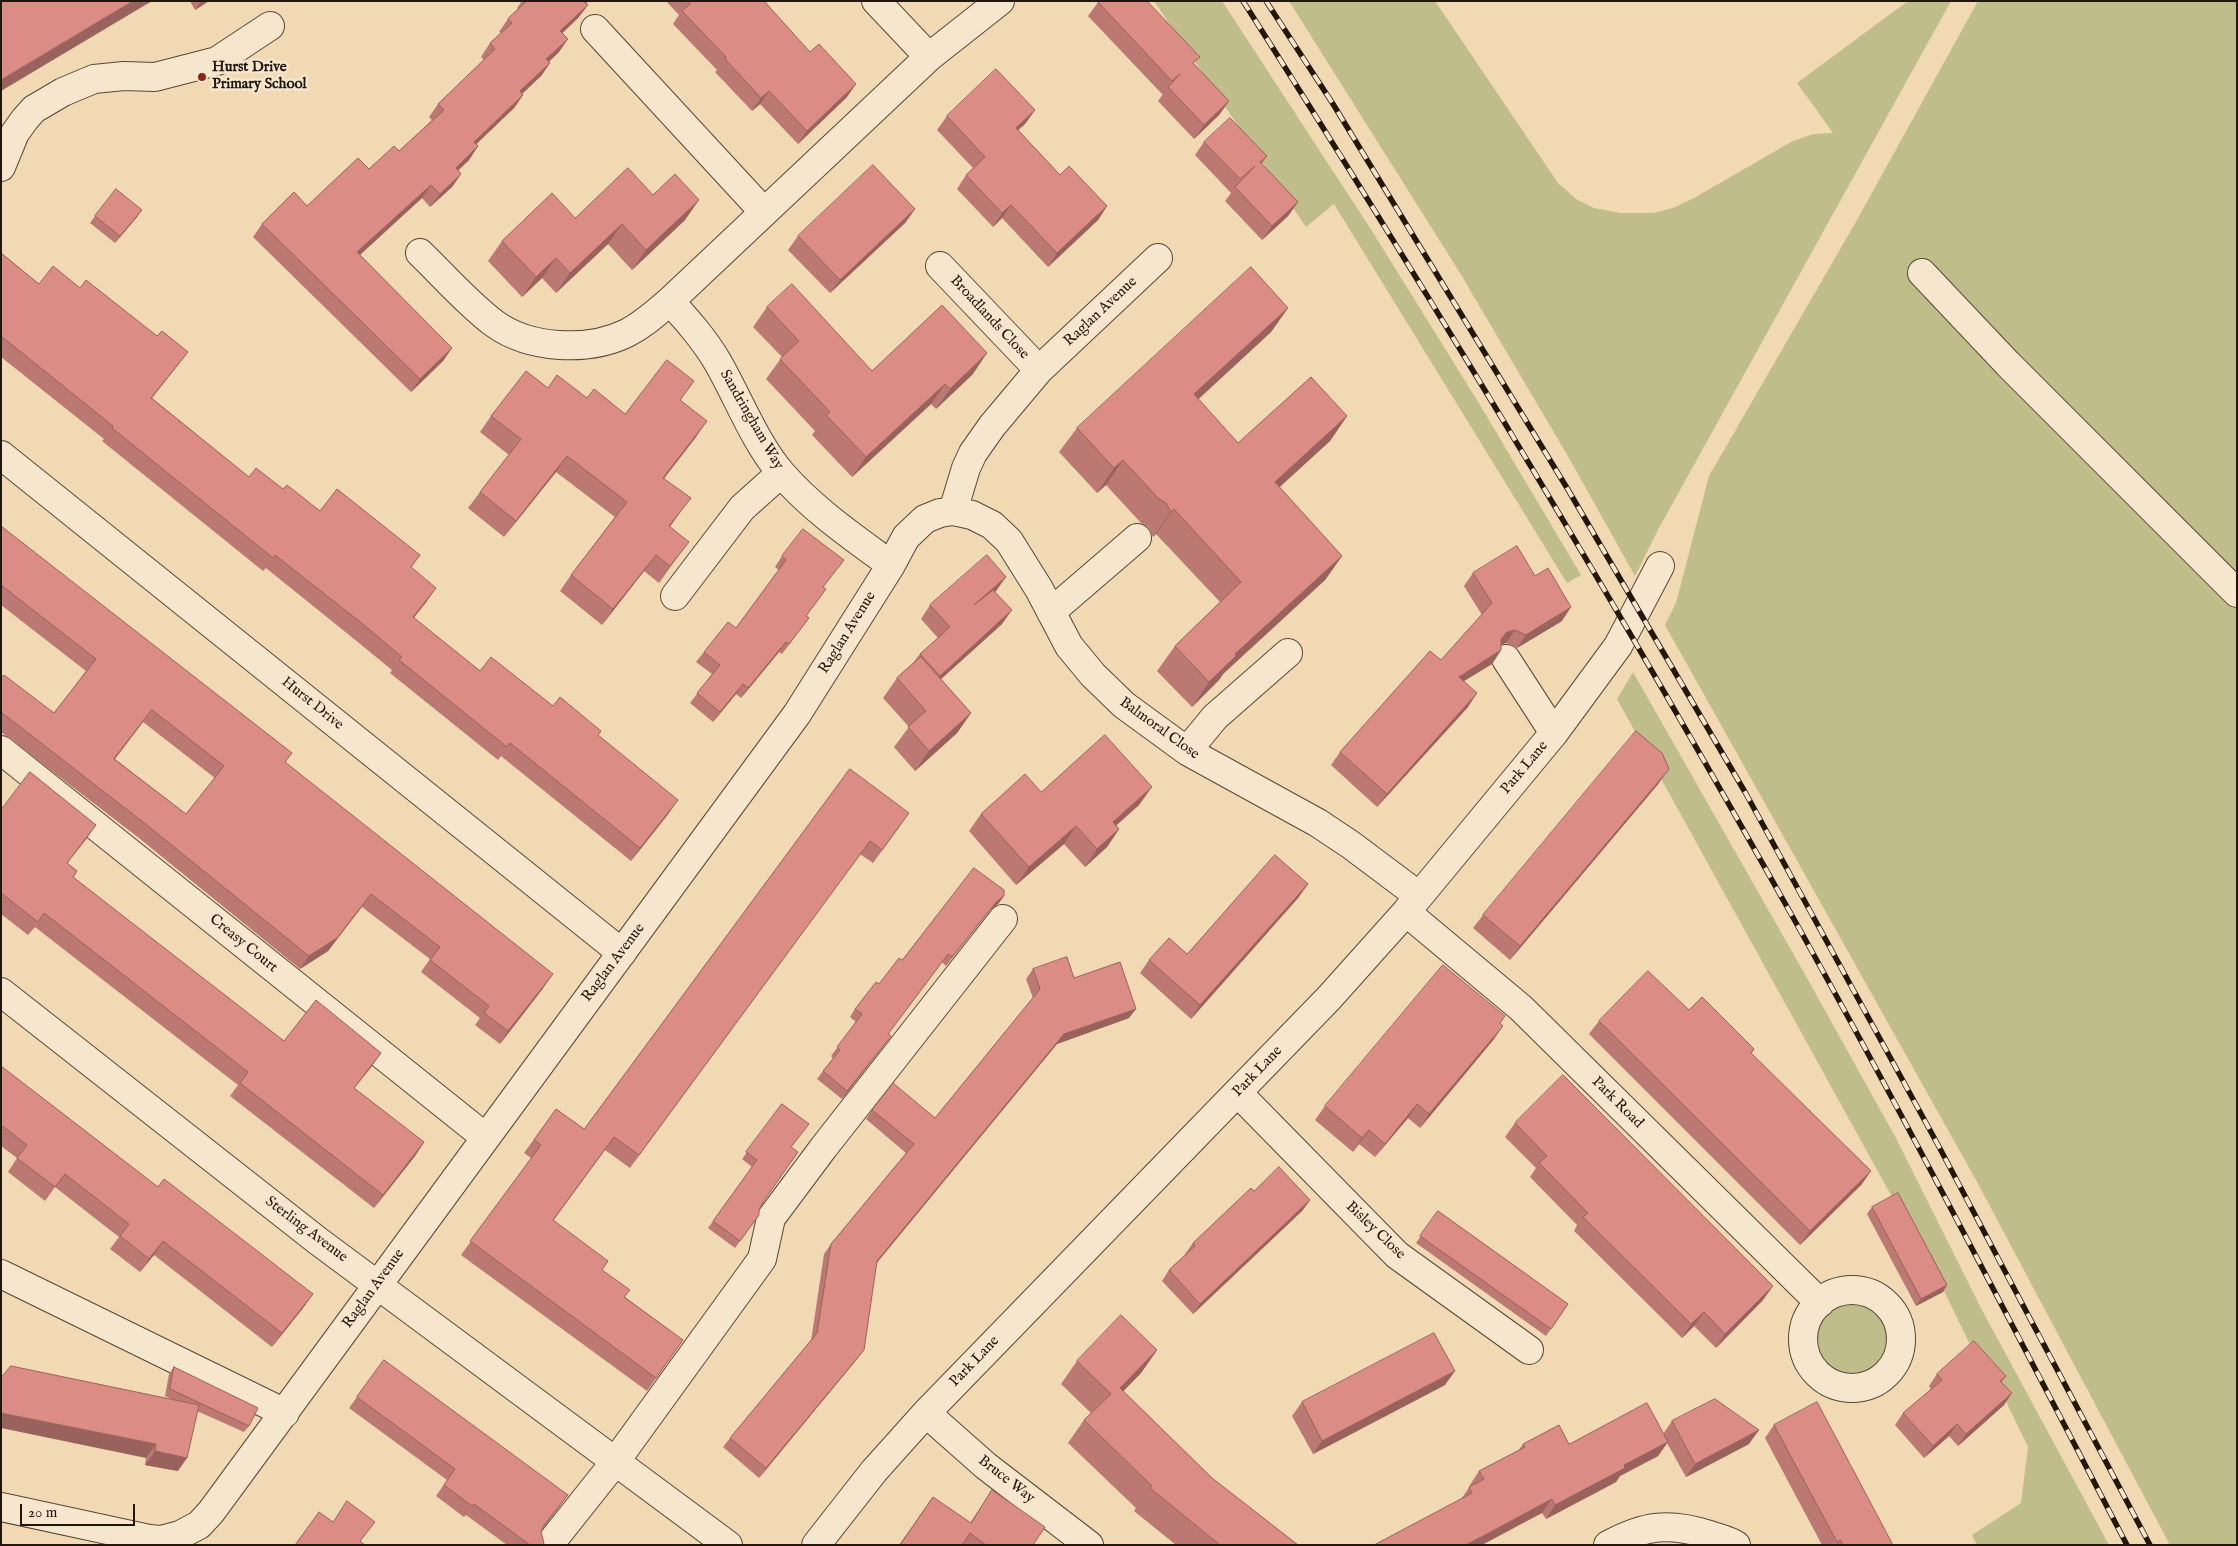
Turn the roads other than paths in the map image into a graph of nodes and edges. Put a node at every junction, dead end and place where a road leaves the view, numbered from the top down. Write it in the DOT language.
graph roads {
  1 [pos="876,1"];
  2 [pos="1000,1"];
  3 [pos="270,26"];
  4 [pos="595,29"];
  5 [pos="929,57"];
  6 [pos="1,167"];
  7 [pos="764,212"];
  8 [pos="420,253"];
  9 [pos="1158,258"];
  10 [pos="940,266"];
  11 [pos="1922,273"];
  12 [pos="670,301"];
  13 [pos="1039,370"];
  14 [pos="1,455"];
  15 [pos="781,473"];
  16 [pos="953,511"];
  17 [pos="1137,538"];
  18 [pos="891,565"];
  19 [pos="1660,566"];
  20 [pos="2237,593"];
  21 [pos="675,596"];
  22 [pos="1050,612"];
  23 [pos="1288,653"];
  24 [pos="1506,659"];
  25 [pos="1554,733"];
  26 [pos="1,750"];
  27 [pos="1186,751"];
  28 [pos="1413,904"];
  29 [pos="1003,919"];
  30 [pos="622,952"];
  31 [pos="1,992"];
  32 [pos="1238,1093"];
  33 [pos="484,1137"];
  34 [pos="1,1274"];
  35 [pos="378,1284"];
  36 [pos="1820,1302"];
  37 [pos="1529,1350"];
  38 [pos="286,1413"];
  39 [pos="926,1413"];
  40 [pos="615,1462"];
  41 [pos="1,1507"];
  42 [pos="549,1545"];
  43 [pos="728,1545"];
  44 [pos="816,1545"];
  45 [pos="1089,1545"];
  46 [pos="1608,1545"];
  47 [pos="1736,1545"];
  1 -- 5 [label="street"];
  2 -- 5 [label="street"];
  3 -- 6 [label="street"];
  4 -- 7 [label="street"];
  5 -- 7 [label="street"];
  7 -- 12 [label="street"];
  8 -- 12 [label="street"];
  9 -- 13 [label="street, Raglan Avenue"];
  10 -- 13 [label="street, Broadlands Close"];
  11 -- 20 [label="street"];
  12 -- 15 [label="street, Sandringham Way"];
  13 -- 16 [label="street, Raglan Avenue"];
  14 -- 30 [label="street, Hurst Drive"];
  15 -- 18 [label="street, Sandringham Way"];
  15 -- 21 [label="street"];
  16 -- 18 [label="street, Raglan Avenue"];
  16 -- 22 [label="street, Balmoral Close"];
  17 -- 22 [label="street"];
  18 -- 30 [label="street, Raglan Avenue"];
  19 -- 25 [label="street, Park Lane"];
  22 -- 27 [label="street, Balmoral Close"];
  23 -- 27 [label="street"];
  24 -- 25 [label="street"];
  25 -- 28 [label="street, Park Lane"];
  26 -- 33 [label="street, Creasy Court"];
  27 -- 28 [label="street, Balmoral Close"];
  28 -- 32 [label="street, Park Lane"];
  28 -- 36 [label="street, Park Road"];
  29 -- 40 [label="street"];
  30 -- 33 [label="street, Raglan Avenue"];
  31 -- 35 [label="street, Sterling Avenue"];
  32 -- 37 [label="street, Bisley Close"];
  32 -- 39 [label="street, Park Lane"];
  33 -- 35 [label="street, Raglan Avenue"];
  34 -- 38 [label="street"];
  35 -- 38 [label="street, Raglan Avenue"];
  35 -- 40 [label="street, Sterling Avenue"];
  38 -- 41 [label="street, Raglan Avenue"];
  39 -- 44 [label="street, Park Lane"];
  39 -- 45 [label="street, Bruce Way"];
  40 -- 42 [label="street"];
  40 -- 43 [label="street, Sterling Avenue"];
  46 -- 47 [label="street"];
}
